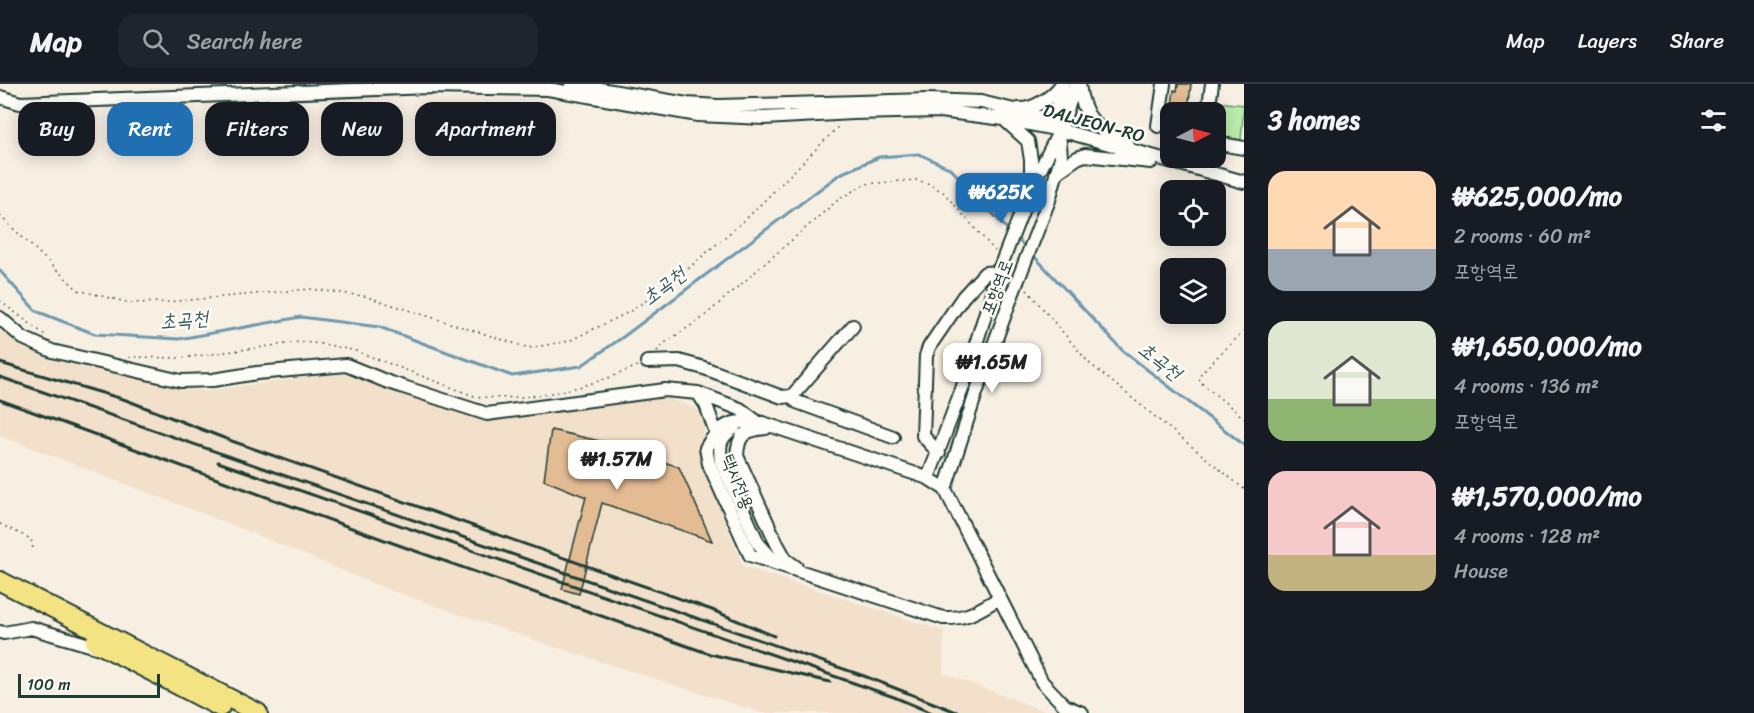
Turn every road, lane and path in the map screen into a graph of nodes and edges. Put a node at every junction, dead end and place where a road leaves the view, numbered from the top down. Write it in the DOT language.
graph roads {
  1 [pos="571,84"];
  2 [pos="1062,84"];
  3 [pos="1078,84"];
  4 [pos="1164,84"];
  5 [pos="1212,84"];
  6 [pos="431,85"];
  7 [pos="0,97"];
  8 [pos="1209,102"];
  9 [pos="853,113"];
  10 [pos="1006,114"];
  11 [pos="1158,126"];
  12 [pos="1060,130"];
  13 [pos="1226,145"];
  14 [pos="1244,148"];
  15 [pos="1145,155"];
  16 [pos="1160,159"];
  17 [pos="1160,163"];
  18 [pos="1192,168"];
  19 [pos="1056,173"];
  20 [pos="1244,182"];
  21 [pos="1031,188"];
  22 [pos="0,216"];
  23 [pos="999,271"];
  24 [pos="0,318"];
  25 [pos="853,326"];
  26 [pos="1244,331"];
  27 [pos="646,362"];
  28 [pos="698,393"];
  29 [pos="792,396"];
  30 [pos="1244,418"];
  31 [pos="754,421"];
  32 [pos="777,427"];
  33 [pos="716,433"];
  34 [pos="893,437"];
  35 [pos="939,453"];
  36 [pos="928,478"];
  37 [pos="945,489"];
  38 [pos="0,524"];
  39 [pos="33,549"];
  40 [pos="777,564"];
  41 [pos="802,571"];
  42 [pos="0,581"];
  43 [pos="0,593"];
  44 [pos="1000,597"];
  45 [pos="0,632"];
  46 [pos="119,655"];
  47 [pos="232,713"];
  48 [pos="258,713"];
  49 [pos="1082,713"];
  1 -- 10 [label="street"];
  2 -- 10 [label="street"];
  2 -- 12 [label="street, 포항역로"];
  3 -- 12 [label="street, 포항역로"];
  3 -- 15 [label="street"];
  4 -- 11 [label="street"];
  5 -- 8 [label="street"];
  6 -- 7 [label="street"];
  6 -- 9 [label="street"];
  9 -- 10 [label="street"];
  9 -- 22 [label="path"];
  10 -- 12 [label="street, DALJEON-RO"];
  10 -- 21 [label="street"];
  12 -- 15 [label="street, DALJEON-RO"];
  12 -- 19 [label="street, 포항역로"];
  12 -- 21 [label="street, 포항역로"];
  13 -- 14 [label="street"];
  15 -- 16 [label="street, DALJEON-RO"];
  17 -- 19 [label="street"];
  18 -- 20 [label="street, DALJEON-RO"];
  19 -- 37 [label="street, 포항역로, bridge"];
  21 -- 23 [label="street, 포항역로, bridge"];
  23 -- 35 [label="street, 포항역로"];
  23 -- 35 [label="street"];
  24 -- 28 [label="street"];
  25 -- 29 [label="street"];
  26 -- 30 [label="path"];
  27 -- 29 [label="street"];
  28 -- 31 [label="street"];
  28 -- 33 [label="street"];
  29 -- 34 [label="street"];
  31 -- 32 [label="street"];
  31 -- 33 [label="street, 택시전용"];
  31 -- 40 [label="street"];
  32 -- 36 [label="street"];
  32 -- 41 [label="street"];
  33 -- 40 [label="street, 택시전용"];
  35 -- 36 [label="street, 포항역로"];
  36 -- 37 [label="street"];
  37 -- 44 [label="street"];
  38 -- 39 [label="path"];
  40 -- 41 [label="street, 택시전용"];
  41 -- 44 [label="street, 택시전용"];
  42 -- 48 [label="highway"];
  43 -- 46 [label="highway"];
  44 -- 49 [label="street"];
  45 -- 46 [label="street"];
  46 -- 47 [label="highway"];
}
